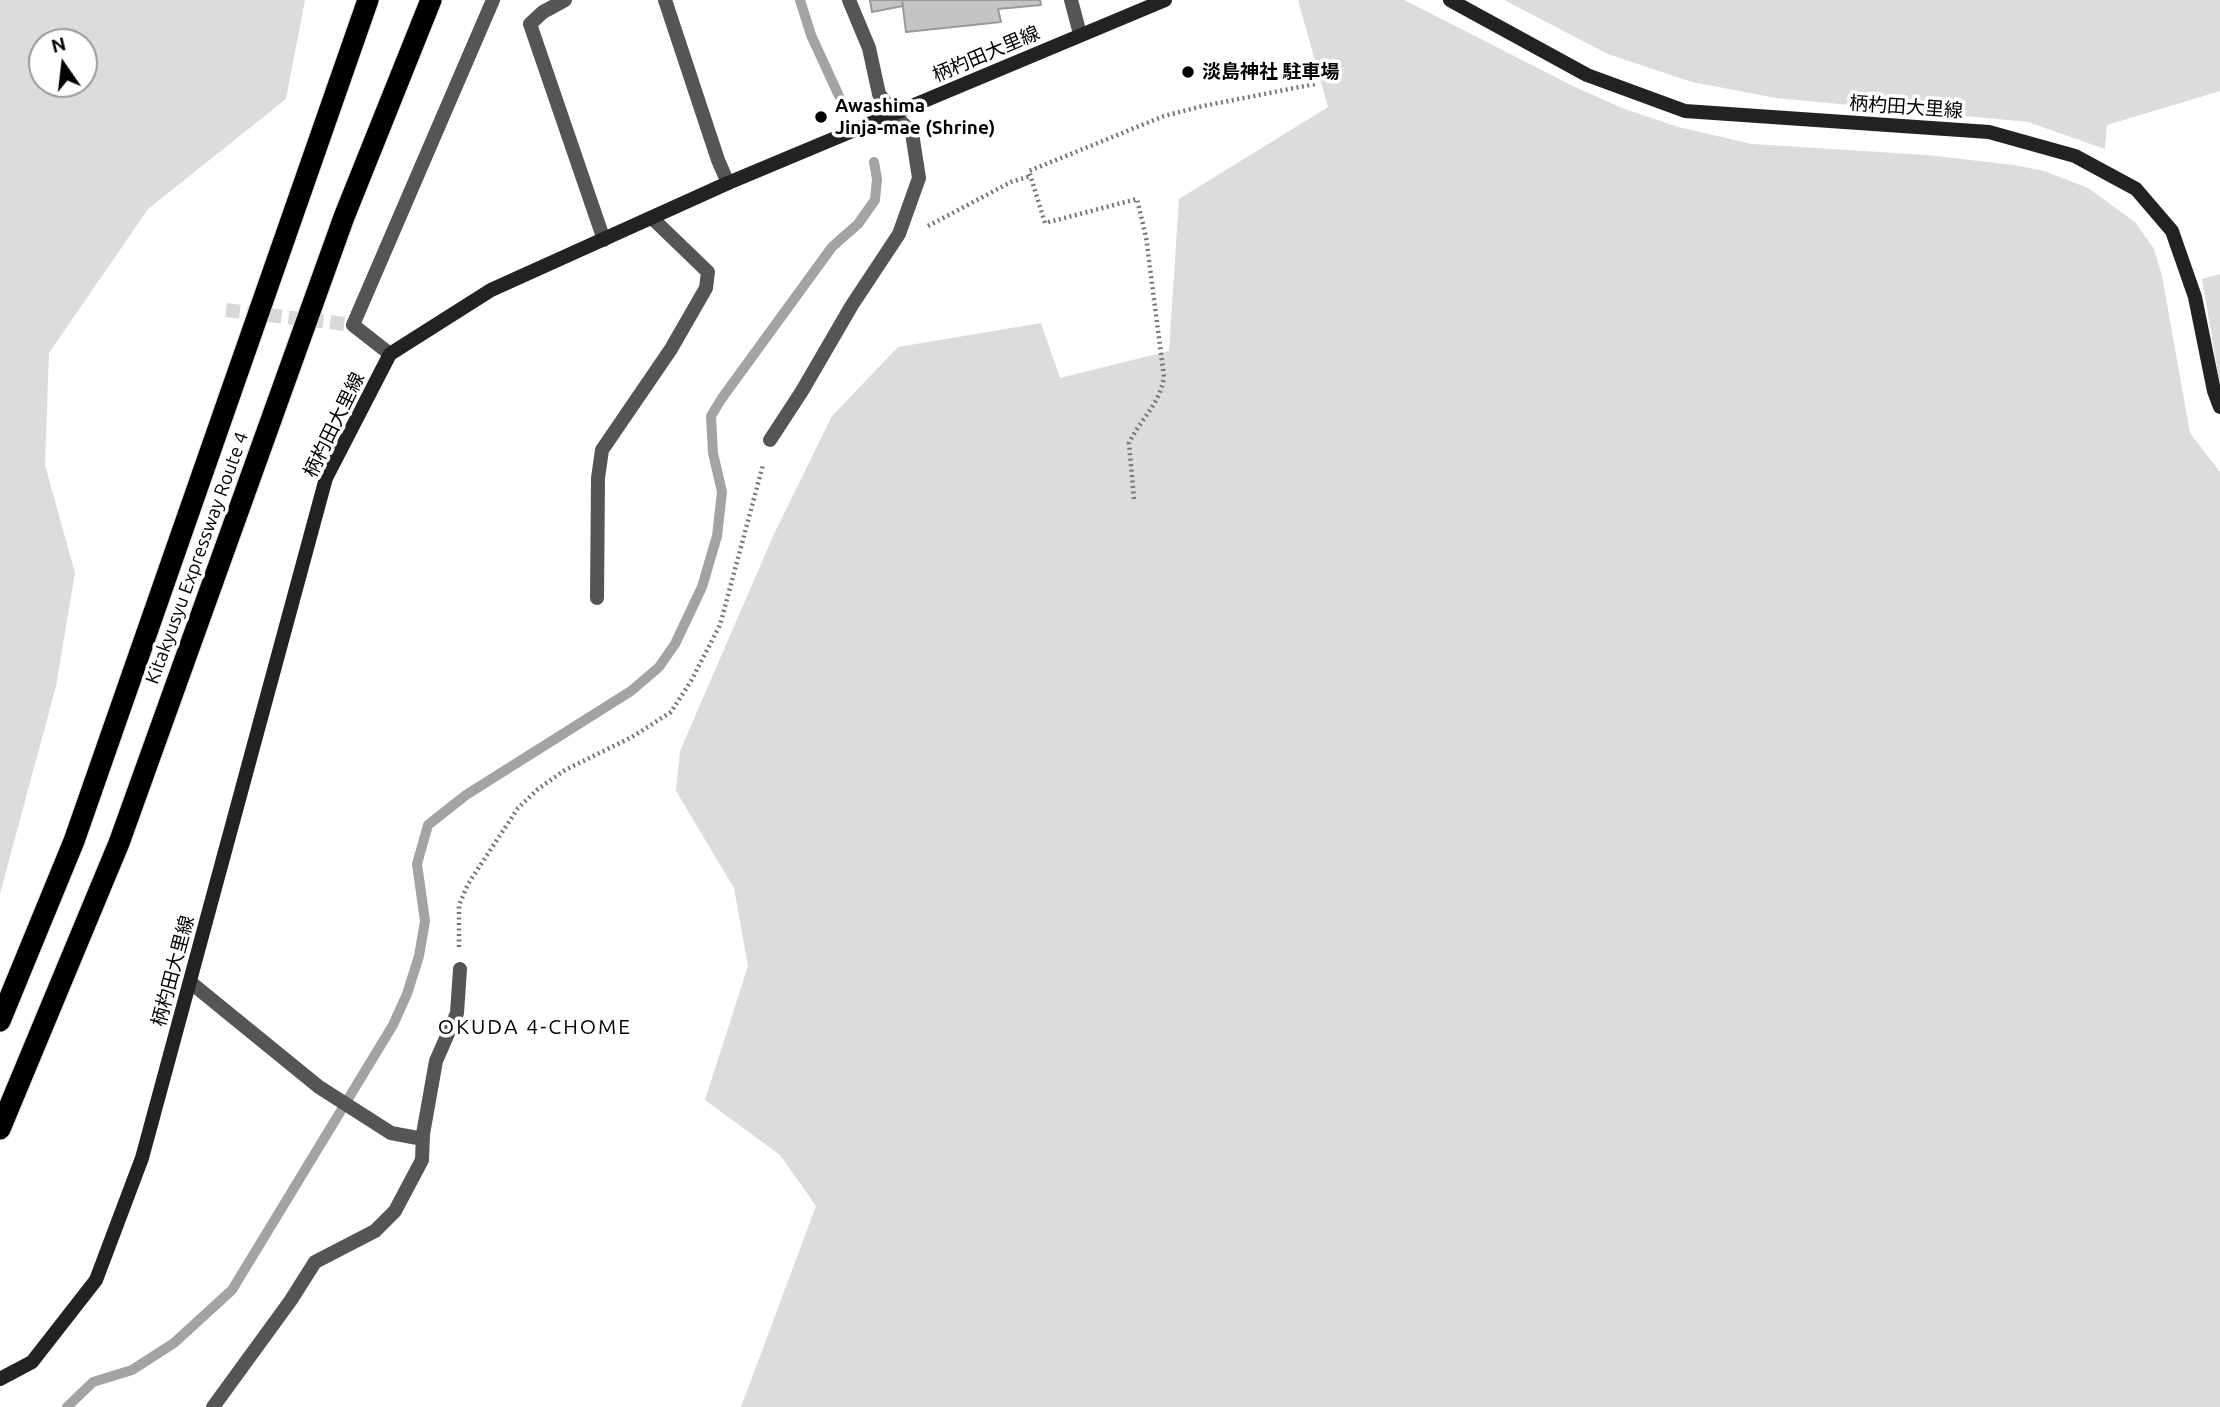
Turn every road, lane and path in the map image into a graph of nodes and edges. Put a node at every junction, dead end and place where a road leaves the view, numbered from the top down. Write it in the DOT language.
graph roads {
  1 [pos="368,0"];
  2 [pos="431,0"];
  3 [pos="494,0"];
  4 [pos="565,0"];
  5 [pos="665,0"];
  6 [pos="849,0"];
  7 [pos="1071,0"];
  8 [pos="1165,0"];
  9 [pos="1450,0"];
  10 [pos="1080,34"];
  11 [pos="1315,84"];
  12 [pos="894,114"];
  13 [pos="1031,176"];
  14 [pos="728,183"];
  15 [pos="652,218"];
  16 [pos="899,234"];
  17 [pos="604,240"];
  18 [pos="390,354"];
  19 [pos="2220,407"];
  20 [pos="770,440"];
  21 [pos="1134,499"];
  22 [pos="597,598"];
  23 [pos="460,969"];
  24 [pos="190,982"];
  25 [pos="0,1021"];
  26 [pos="0,1129"];
  27 [pos="423,1139"];
  28 [pos="0,1379"];
  29 [pos="213,1407"];
  1 -- 25 [label="highway, Kitakyusyu Expressway Route 4"];
  2 -- 26 [label="highway, Kitakyusyu Expressway Route 4"];
  3 -- 18 [label="street"];
  4 -- 17 [label="street"];
  5 -- 14 [label="street"];
  6 -- 12 [label="street"];
  7 -- 10 [label="street"];
  8 -- 10 [label="main road, 柄杓田大里線"];
  9 -- 19 [label="main road, 柄杓田大里線"];
  10 -- 12 [label="main road, 柄杓田大里線"];
  11 -- 13 [label="path"];
  12 -- 14 [label="main road, 柄杓田大里線"];
  12 -- 16 [label="street"];
  13 -- 16 [label="path"];
  13 -- 21 [label="path"];
  14 -- 15 [label="main road, 柄杓田大里線"];
  15 -- 17 [label="main road, 柄杓田大里線"];
  15 -- 22 [label="street"];
  16 -- 20 [label="street"];
  17 -- 18 [label="main road, 柄杓田大里線"];
  18 -- 24 [label="main road, 柄杓田大里線"];
  20 -- 23 [label="path"];
  23 -- 27 [label="street"];
  24 -- 27 [label="street"];
  24 -- 28 [label="main road, 柄杓田大里線"];
  27 -- 29 [label="street"];
}
